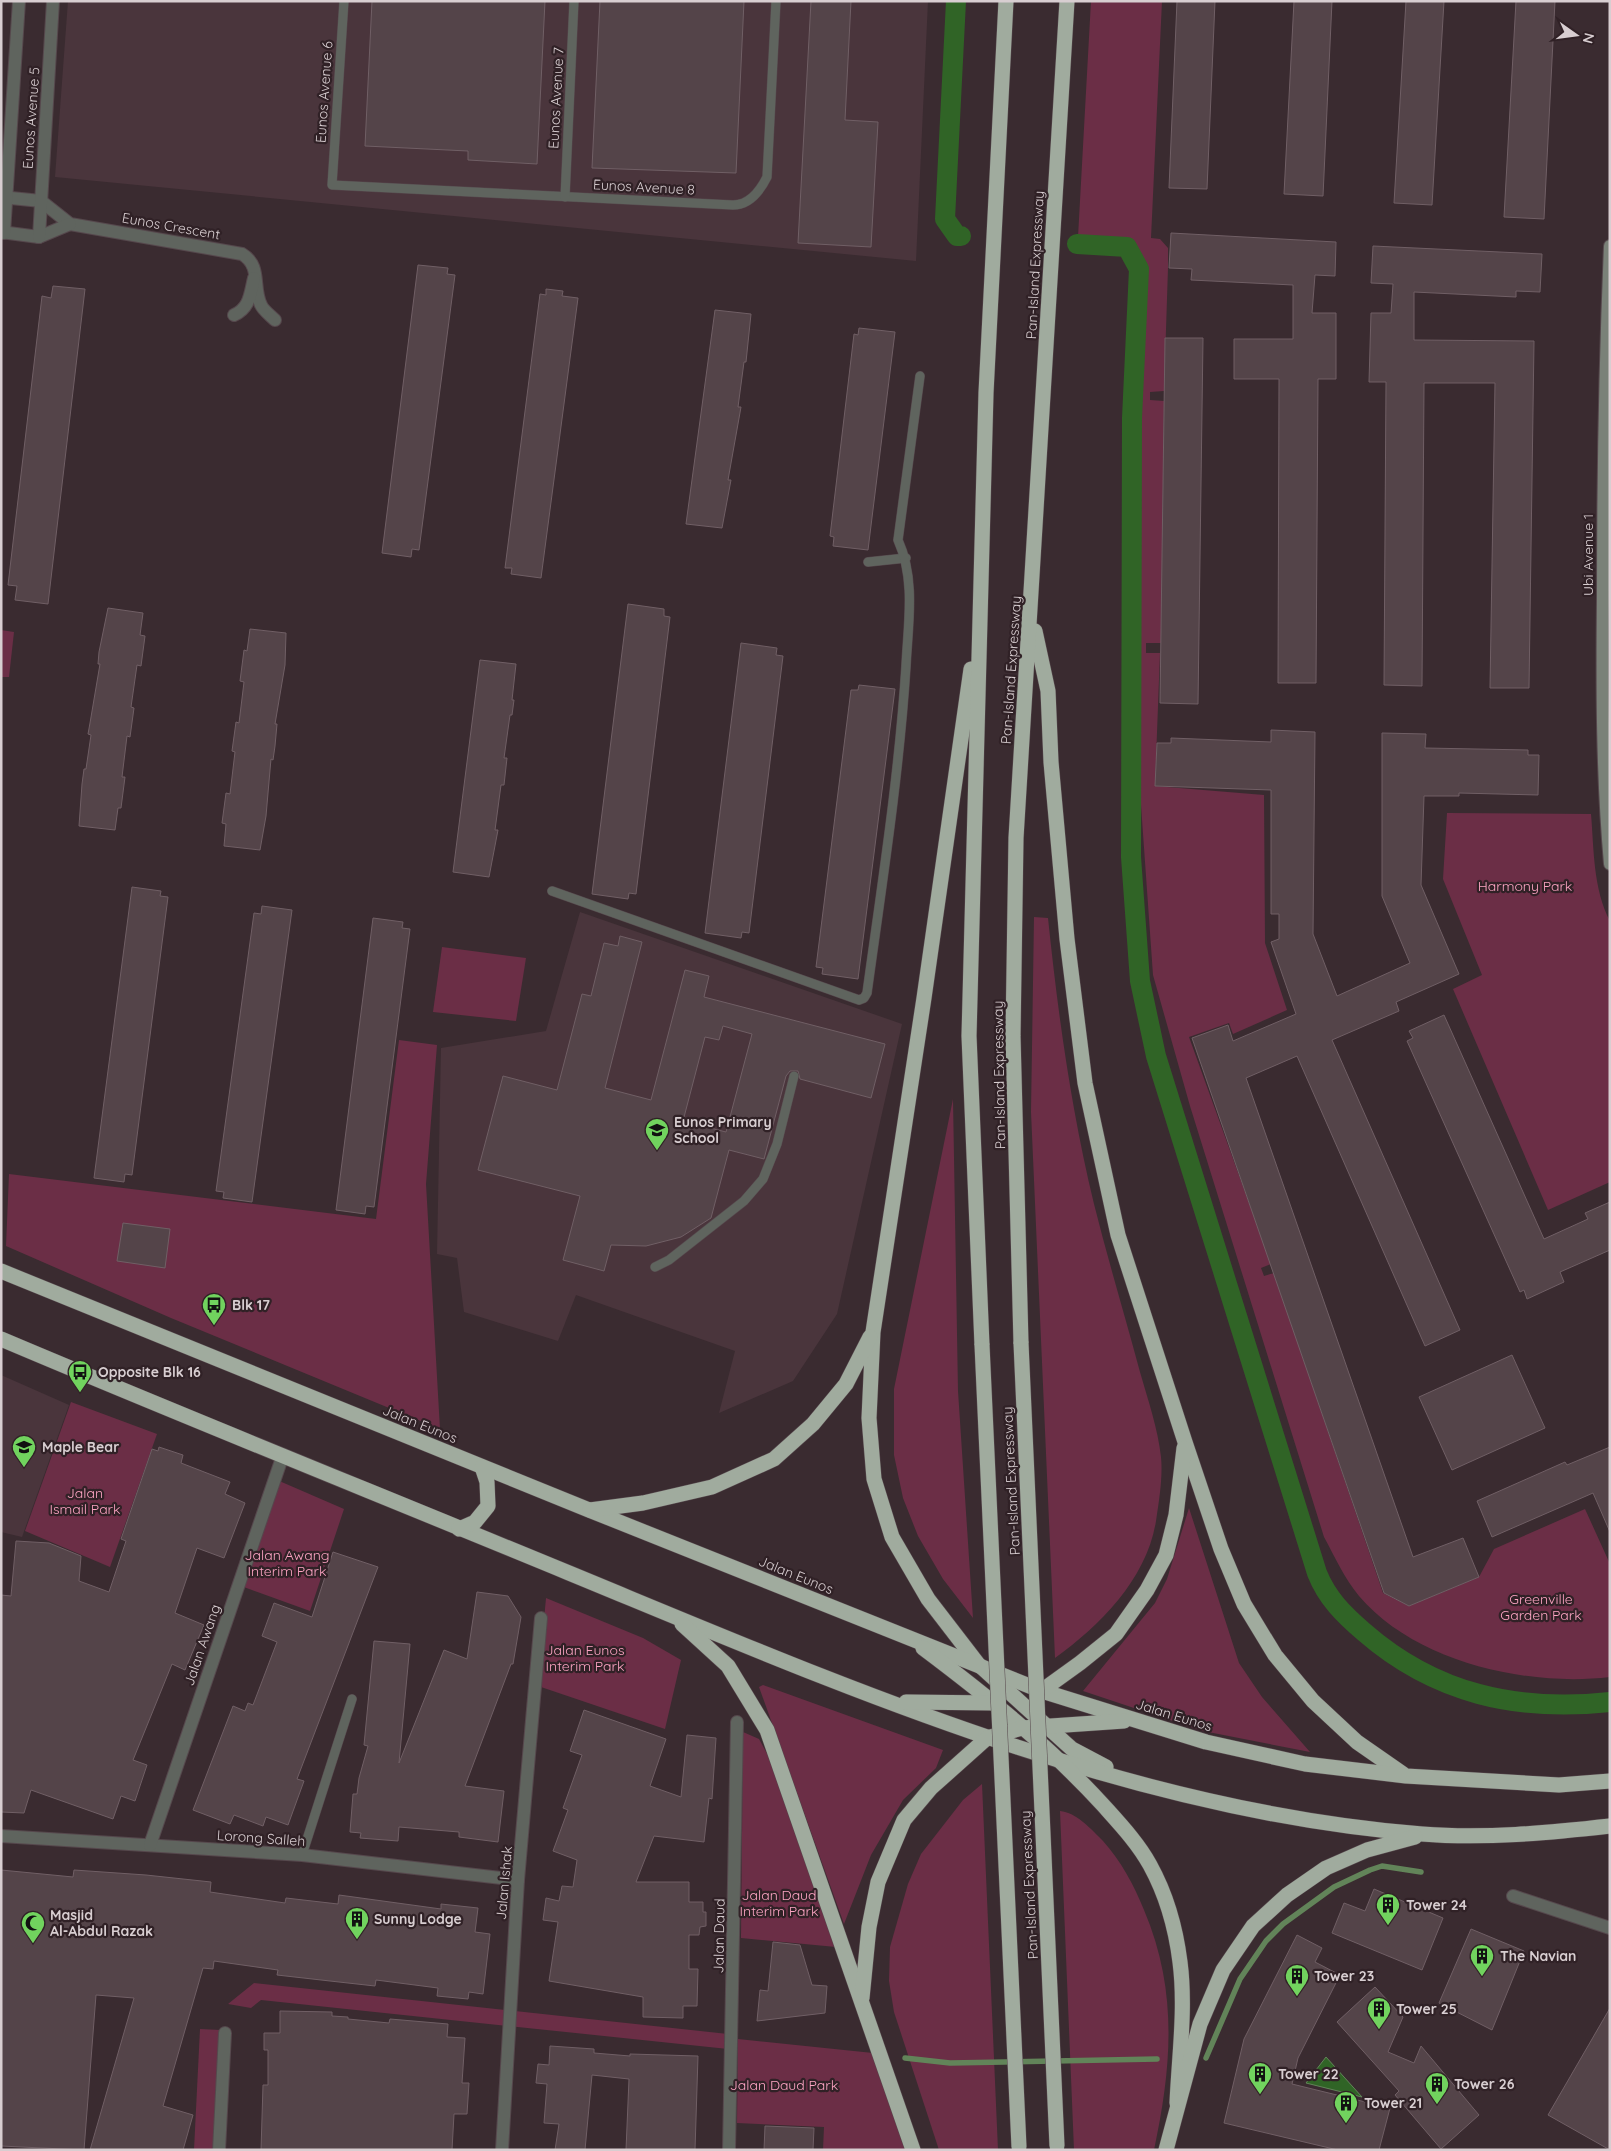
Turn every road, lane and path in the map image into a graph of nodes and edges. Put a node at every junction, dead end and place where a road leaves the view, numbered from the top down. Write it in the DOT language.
graph roads {
  1 [pos="20,1"];
  2 [pos="53,1"];
  3 [pos="344,1"];
  4 [pos="574,1"];
  5 [pos="776,1"];
  6 [pos="1006,1"];
  7 [pos="1066,1"];
  8 [pos="332,185"];
  9 [pos="565,196"];
  10 [pos="4,197"];
  11 [pos="41,201"];
  12 [pos="70,224"];
  13 [pos="2,232"];
  14 [pos="38,237"];
  15 [pos="1610,246"];
  16 [pos="255,274"];
  17 [pos="234,315"];
  18 [pos="275,320"];
  19 [pos="1608,331"];
  20 [pos="920,376"];
  21 [pos="906,558"];
  22 [pos="868,562"];
  23 [pos="1031,612"];
  24 [pos="980,619"];
  25 [pos="1606,645"];
  26 [pos="1610,864"];
  27 [pos="552,891"];
  28 [pos="794,1076"];
  29 [pos="655,1267"];
  30 [pos="1,1271"];
  31 [pos="873,1332"];
  32 [pos="1,1339"];
  33 [pos="1185,1442"];
  34 [pos="283,1455"];
  35 [pos="482,1467"];
  36 [pos="589,1510"];
  37 [pos="459,1529"];
  38 [pos="541,1618"];
  39 [pos="675,1618"];
  40 [pos="908,1637"];
  41 [pos="978,1664"];
  42 [pos="1042,1691"];
  43 [pos="352,1699"];
  44 [pos="1019,1701"];
  45 [pos="894,1702"];
  46 [pos="993,1704"];
  47 [pos="1134,1720"];
  48 [pos="737,1722"];
  49 [pos="1046,1725"];
  50 [pos="1022,1728"];
  51 [pos="987,1738"];
  52 [pos="1060,1760"];
  53 [pos="1406,1776"];
  54 [pos="1131,1780"];
  55 [pos="1610,1781"];
  56 [pos="1610,1826"];
  57 [pos="1424,1834"];
  58 [pos="1,1836"];
  59 [pos="150,1845"];
  60 [pos="302,1855"];
  61 [pos="518,1880"];
  62 [pos="1513,1896"];
  63 [pos="1610,1928"];
  64 [pos="862,2004"];
  65 [pos="226,2033"];
  66 [pos="1177,2103"];
  67 [pos="1019,2148"];
  68 [pos="1057,2148"];
  69 [pos="219,2150"];
  70 [pos="502,2150"];
  71 [pos="729,2150"];
  72 [pos="913,2150"];
  73 [pos="1166,2150"];
  1 -- 10 [label="street, Eunos Avenue 5"];
  2 -- 11 [label="street, Eunos Avenue 5"];
  3 -- 8 [label="lane, Eunos Avenue 6"];
  4 -- 9 [label="lane, Eunos Avenue 7"];
  5 -- 9 [label="lane, Eunos Avenue 8"];
  6 -- 24 [label="highway, Pan-Island Expressway"];
  7 -- 23 [label="highway, Pan-Island Expressway"];
  8 -- 9 [label="lane, Eunos Avenue 8"];
  10 -- 11 [label="street"];
  10 -- 13 [label="street, Eunos Avenue 5"];
  11 -- 12 [label="street, Eunos Crescent"];
  11 -- 14 [label="street, Eunos Avenue 5"];
  12 -- 14 [label="street"];
  12 -- 16 [label="street, Eunos Crescent"];
  13 -- 14 [label="street"];
  15 -- 19 [label="street, Ubi Avenue 1"];
  16 -- 17 [label="street"];
  16 -- 18 [label="street, Eunos Crescent"];
  19 -- 25 [label="street, Ubi Avenue 1"];
  20 -- 21 [label="lane"];
  21 -- 22 [label="lane"];
  21 -- 27 [label="lane"];
  23 -- 33 [label="highway"];
  23 -- 68 [label="highway, Pan-Island Expressway, bridge"];
  24 -- 31 [label="highway"];
  24 -- 67 [label="highway, Pan-Island Expressway, bridge"];
  25 -- 26 [label="street, Ubi Avenue 1"];
  28 -- 29 [label="lane"];
  30 -- 35 [label="highway, Jalan Eunos"];
  31 -- 36 [label="highway"];
  31 -- 41 [label="highway"];
  32 -- 34 [label="highway"];
  33 -- 42 [label="highway"];
  33 -- 53 [label="highway"];
  34 -- 37 [label="highway"];
  34 -- 59 [label="street, Jalan Awang"];
  35 -- 36 [label="highway, Jalan Eunos"];
  35 -- 37 [label="highway"];
  36 -- 40 [label="highway, Jalan Eunos"];
  37 -- 39 [label="highway"];
  38 -- 61 [label="street, Jalan Ishak"];
  39 -- 45 [label="highway"];
  39 -- 64 [label="highway"];
  40 -- 41 [label="highway, Jalan Eunos"];
  40 -- 46 [label="highway"];
  41 -- 42 [label="highway, Jalan Eunos"];
  41 -- 44 [label="highway"];
  42 -- 44 [label="highway"];
  42 -- 47 [label="highway, Jalan Eunos"];
  43 -- 60 [label="lane"];
  44 -- 46 [label="highway"];
  44 -- 49 [label="highway"];
  45 -- 46 [label="highway"];
  45 -- 51 [label="highway"];
  46 -- 50 [label="highway"];
  47 -- 49 [label="highway"];
  47 -- 53 [label="highway, Jalan Eunos"];
  48 -- 71 [label="street, Jalan Daud"];
  49 -- 50 [label="highway"];
  49 -- 54 [label="highway"];
  50 -- 51 [label="highway"];
  50 -- 52 [label="highway"];
  51 -- 52 [label="highway"];
  51 -- 64 [label="highway"];
  52 -- 54 [label="highway"];
  52 -- 66 [label="highway"];
  53 -- 55 [label="highway, Jalan Eunos"];
  54 -- 57 [label="highway"];
  56 -- 57 [label="highway"];
  57 -- 66 [label="highway"];
  58 -- 59 [label="street, Lorong Salleh"];
  59 -- 60 [label="street, Lorong Salleh"];
  60 -- 61 [label="street, Lorong Salleh"];
  61 -- 70 [label="street, Jalan Ishak"];
  62 -- 63 [label="street"];
  64 -- 72 [label="highway"];
  65 -- 69 [label="street"];
  66 -- 73 [label="highway"];
}
